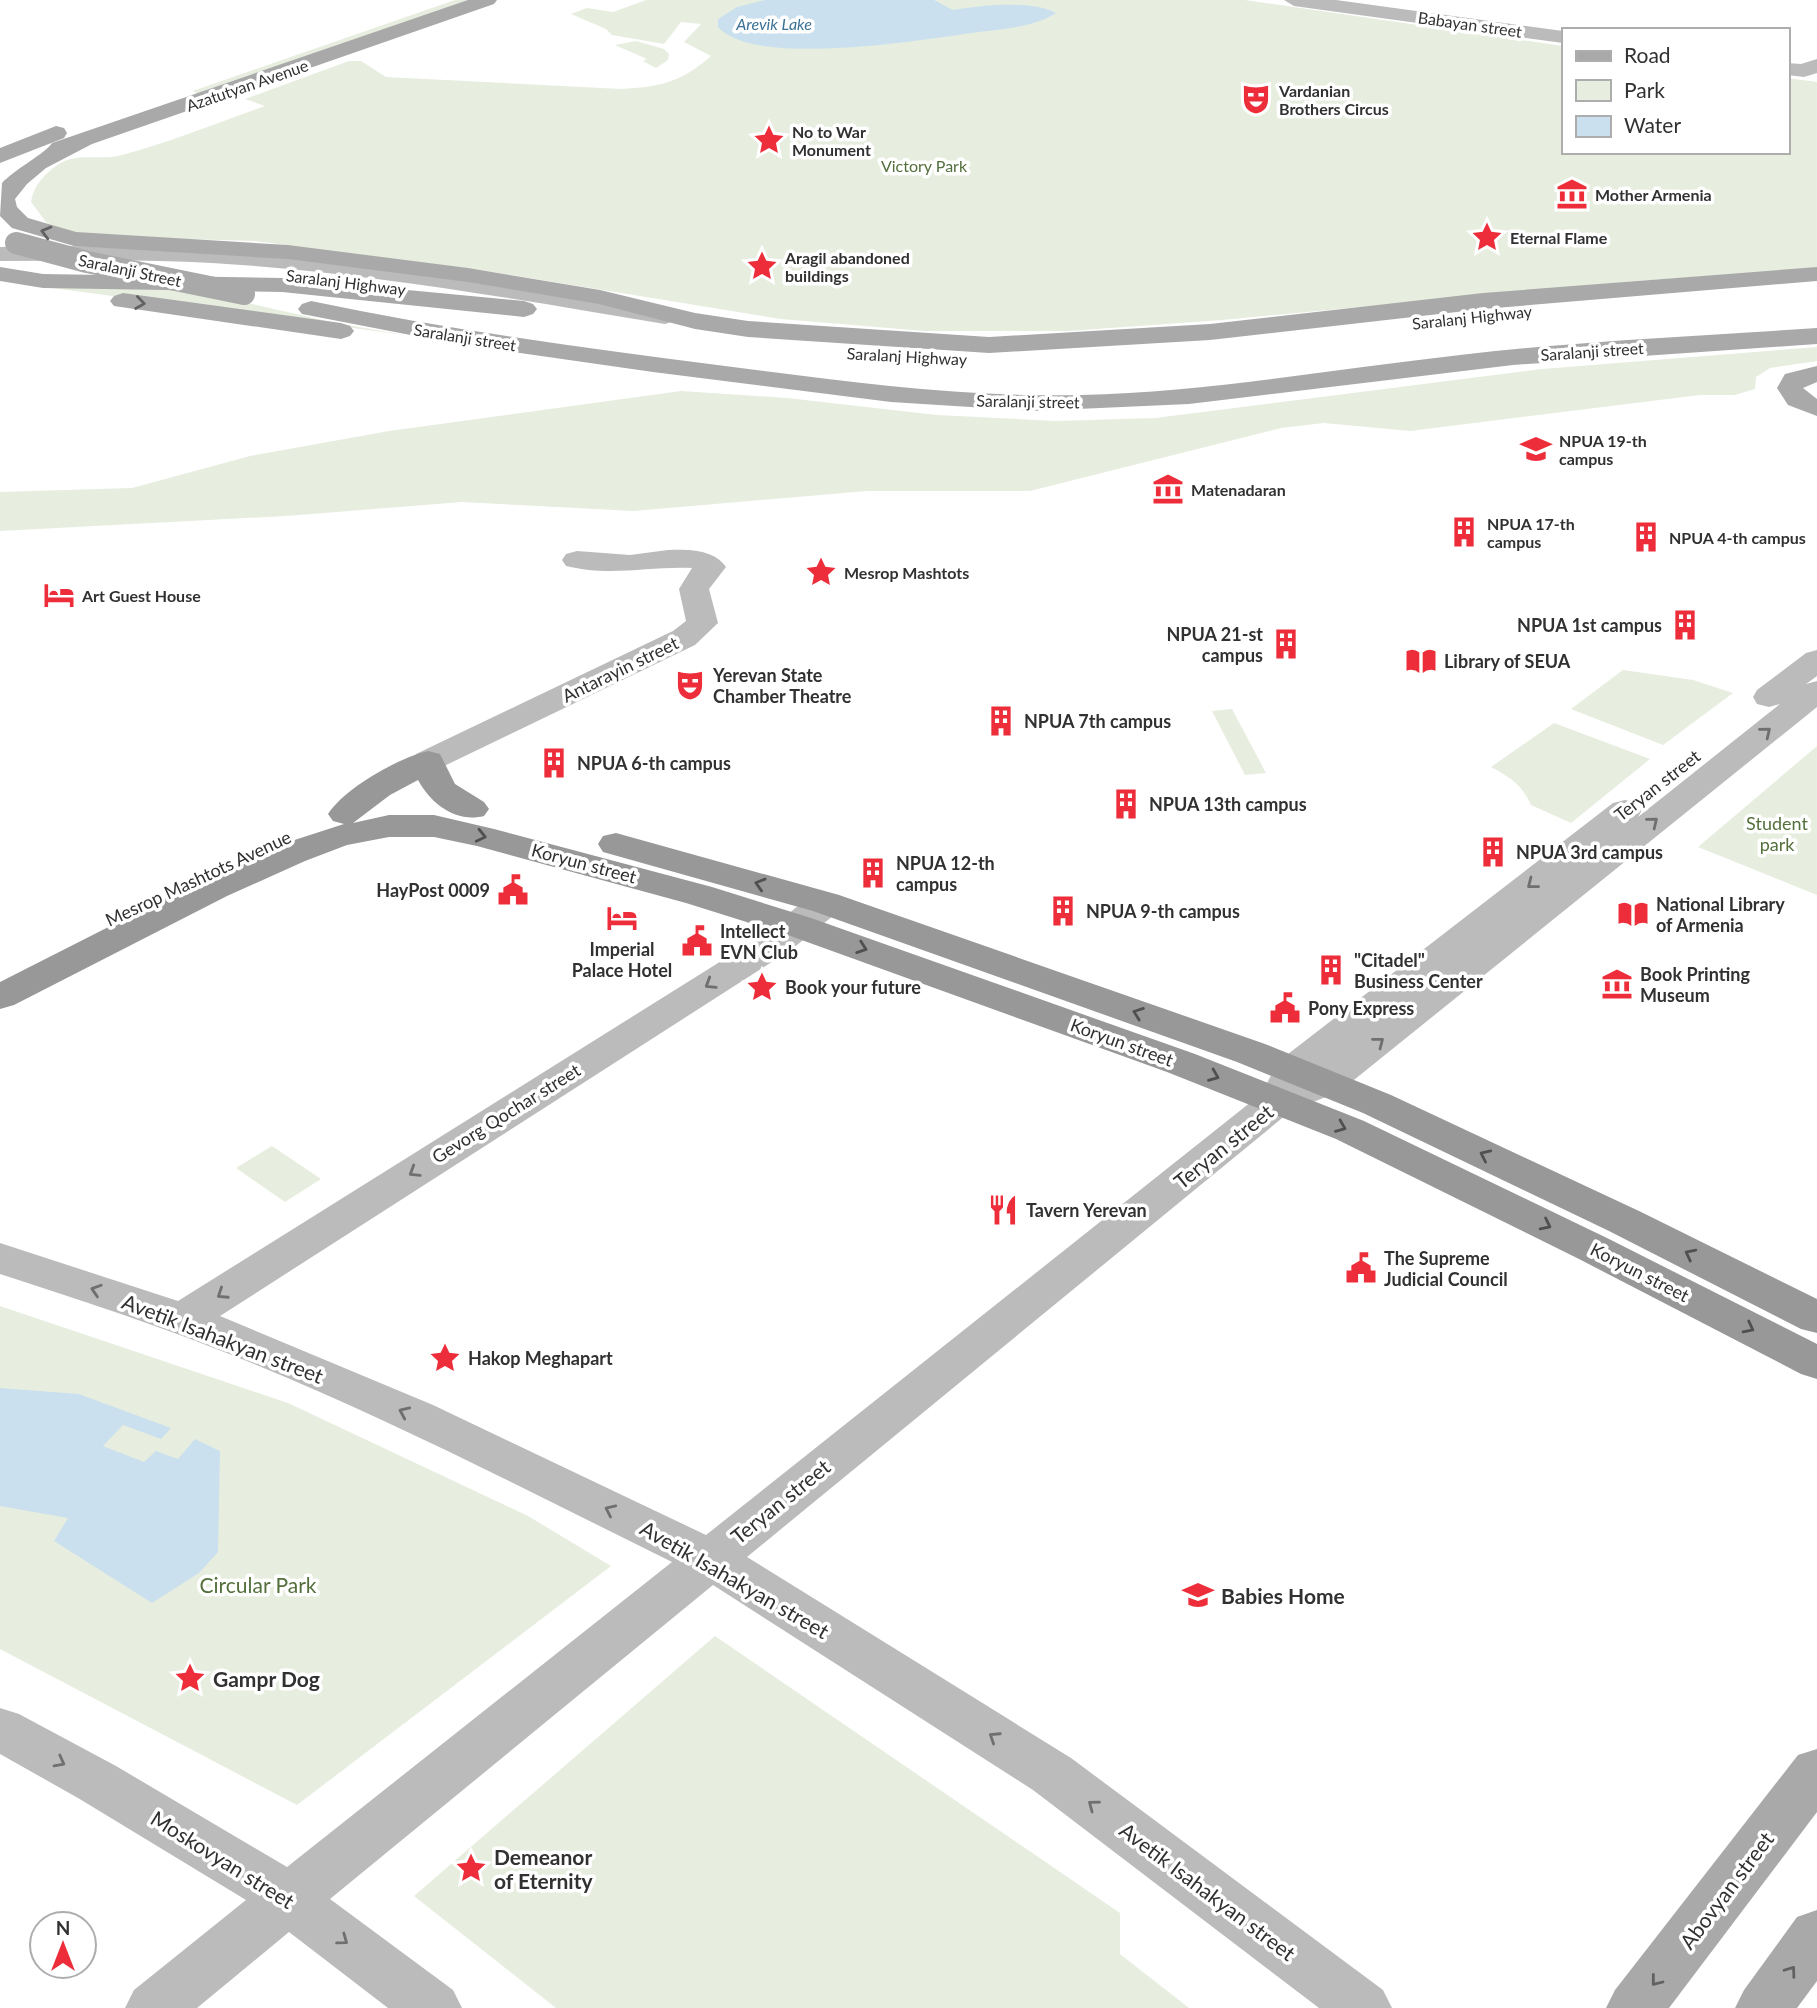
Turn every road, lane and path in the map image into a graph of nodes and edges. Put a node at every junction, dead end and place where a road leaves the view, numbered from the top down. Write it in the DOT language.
graph roads {
  1 [pos="444,0"];
  2 [pos="487,0"];
  3 [pos="1294,0"];
  4 [pos="1562,37"];
  5 [pos="151,101"];
  6 [pos="115,131"];
  7 [pos="79,134"];
  8 [pos="2,163"];
  9 [pos="5,243"];
  10 [pos="1817,274"];
  11 [pos="4,276"];
  12 [pos="1817,287"];
  13 [pos="244,294"];
  14 [pos="695,321"];
  15 [pos="1817,336"];
  16 [pos="987,352"];
  17 [pos="582,355"];
  18 [pos="1817,374"];
  19 [pos="1817,408"];
  20 [pos="577,560"];
  21 [pos="1817,660"];
  22 [pos="1817,691"];
  23 [pos="428,761"];
  24 [pos="472,809"];
  25 [pos="345,814"];
  26 [pos="396,816"];
  27 [pos="709,884"];
  28 [pos="812,914"];
  29 [pos="0,973"];
  30 [pos="0,997"];
  31 [pos="1299,1085"];
  32 [pos="0,1258"];
  33 [pos="1817,1318"];
  34 [pos="183,1319"];
  35 [pos="1817,1363"];
  36 [pos="708,1558"];
  37 [pos="0,1729"];
  38 [pos="1817,1771"];
  39 [pos="288,1899"];
  40 [pos="1817,1935"];
  41 [pos="154,2008"];
  42 [pos="433,2008"];
  43 [pos="1363,2008"];
  44 [pos="1635,2008"];
  45 [pos="1764,2008"];
  1 -- 5 [label="main road, Azatutyan Avenue"];
  2 -- 6 [label="main road, Azatutyan Avenue"];
  3 -- 4 [label="street, Babayan street"];
  5 -- 6 [label="main road"];
  5 -- 7 [label="main road, Azatutyan Avenue"];
  6 -- 7 [label="main road, Azatutyan Avenue"];
  7 -- 8 [label="main road, Azatutyan Avenue"];
  14 -- 7 [label="main road, one-way"];
  9 -- 13 [label="main road, Saralanji Street, bridge"];
  9 -- 14 [label="street, Saralanj Highway"];
  10 -- 16 [label="main road, Saralanj Highway"];
  11 -- 16 [label="main road, Saralanj Highway"];
  11 -- 17 [label="main road, one-way"];
  12 -- 16 [label="main road, Saralanj Highway"];
  13 -- 17 [label="main road, Saralanji street"];
  14 -- 16 [label="main road, Saralanj Highway"];
  15 -- 17 [label="main road, Saralanji street"];
  18 -- 19 [label="main road"];
  20 -- 23 [label="street, Antarayin street"];
  21 -- 31 [label="street, Teryan street, one-way"];
  31 -- 22 [label="street, Teryan street, one-way"];
  23 -- 24 [label="highway"];
  23 -- 25 [label="highway"];
  24 -- 26 [label="highway, Koryun street"];
  24 -- 27 [label="highway, Koryun street"];
  25 -- 26 [label="highway, Mesrop Mashtots Avenue"];
  25 -- 29 [label="highway, Mesrop Mashtots Avenue"];
  26 -- 27 [label="highway, Koryun street, one-way"];
  26 -- 30 [label="highway, Mesrop Mashtots Avenue"];
  27 -- 28 [label="highway, Koryun street"];
  28 -- 31 [label="highway, Koryun street"];
  28 -- 34 [label="street, Gevorg Qochar street, one-way"];
  33 -- 31 [label="highway, Koryun street, one-way"];
  31 -- 35 [label="highway, Koryun street, one-way"];
  31 -- 36 [label="street, Teryan street"];
  34 -- 32 [label="street, Avetik Isahakyan street, one-way"];
  36 -- 34 [label="street, Avetik Isahakyan street, one-way"];
  36 -- 39 [label="street, Teryan street"];
  43 -- 36 [label="street, Avetik Isahakyan street, one-way"];
  37 -- 39 [label="street, Moskovyan street, one-way"];
  38 -- 44 [label="main road, Abovyan street, one-way"];
  39 -- 41 [label="street, Teryan street"];
  39 -- 42 [label="street, Moskovyan street, one-way"];
  45 -- 40 [label="main road, one-way"];
}
